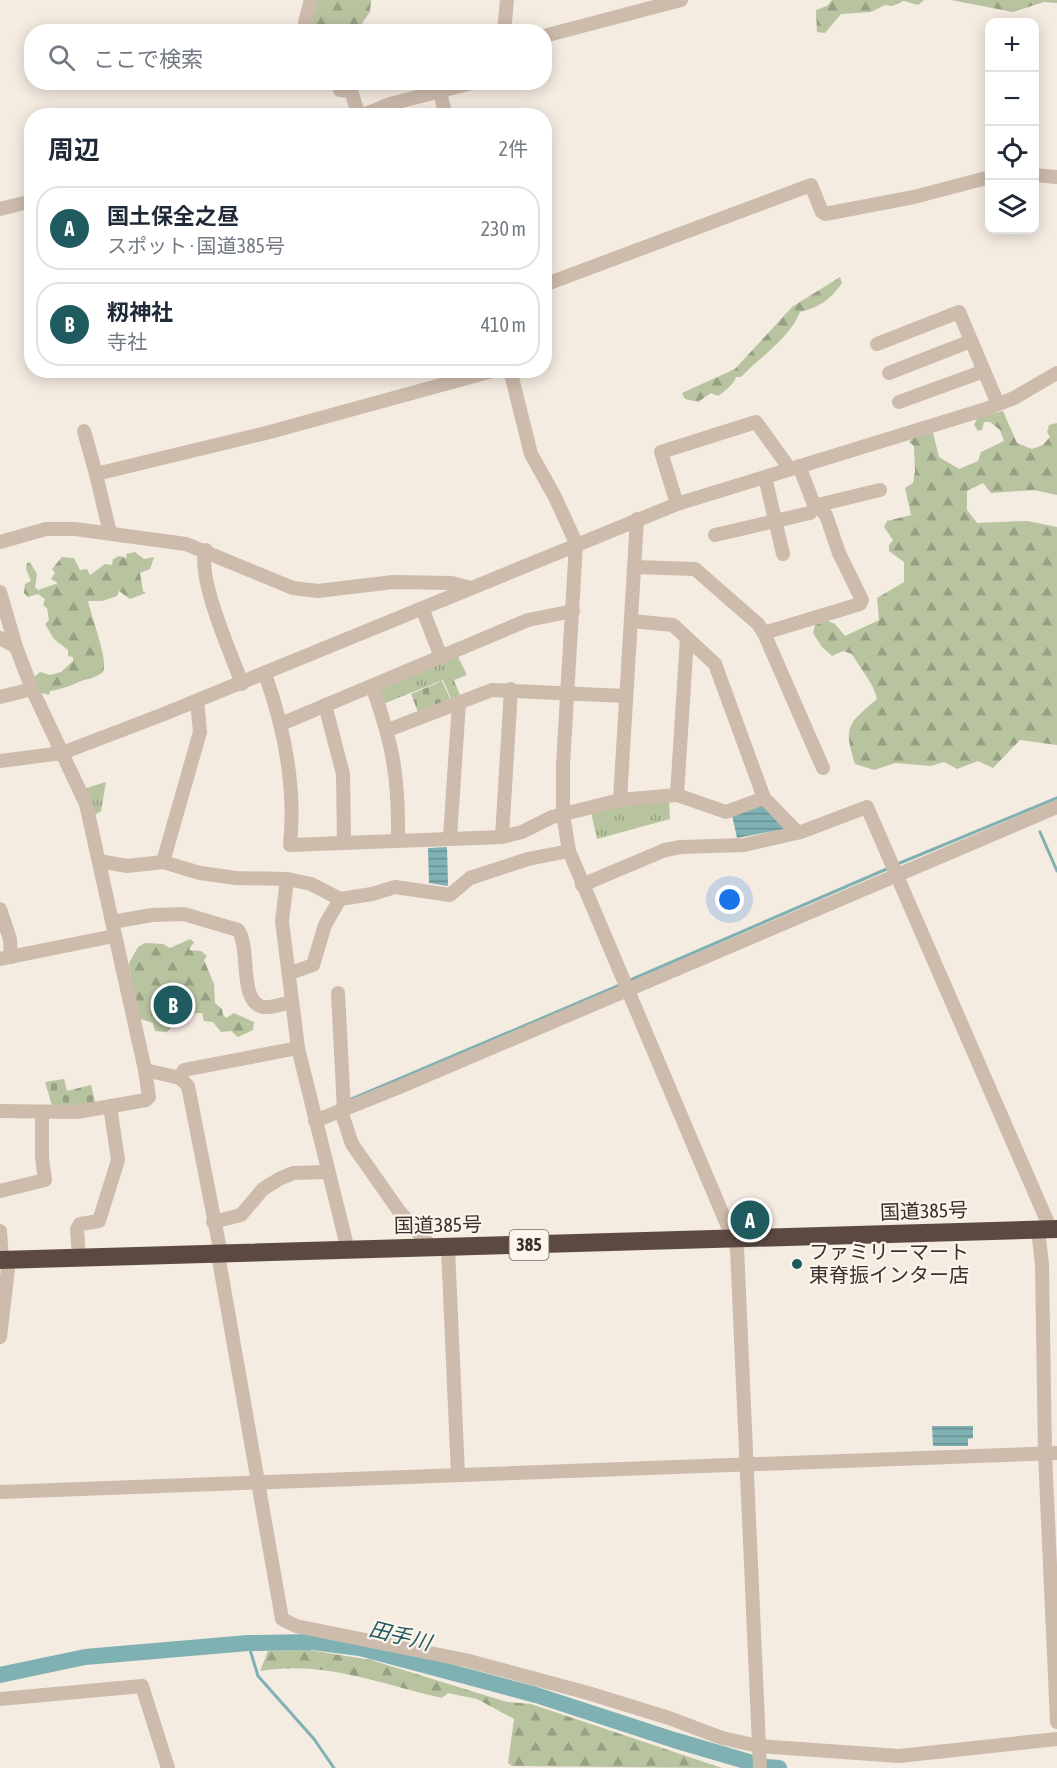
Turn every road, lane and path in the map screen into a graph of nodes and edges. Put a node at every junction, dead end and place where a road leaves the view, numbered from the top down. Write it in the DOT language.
graph roads {
  1 [pos="311,0"];
  2 [pos="507,0"];
  3 [pos="681,0"];
  4 [pos="305,24"];
  5 [pos="505,24"];
  6 [pos="552,34"];
  7 [pos="340,90"];
  8 [pos="450,90"];
  9 [pos="440,93"];
  10 [pos="357,108"];
  11 [pos="380,108"];
  12 [pos="444,108"];
  13 [pos="1039,175"];
  14 [pos="1057,177"];
  15 [pos="985,178"];
  16 [pos="24,203"];
  17 [pos="0,209"];
  18 [pos="552,282"];
  19 [pos="971,341"];
  20 [pos="877,344"];
  21 [pos="984,371"];
  22 [pos="889,373"];
  23 [pos="1057,373"];
  24 [pos="467,378"];
  25 [pos="512,378"];
  26 [pos="899,402"];
  27 [pos="998,404"];
  28 [pos="84,431"];
  29 [pos="794,467"];
  30 [pos="96,474"];
  31 [pos="765,477"];
  32 [pos="880,490"];
  33 [pos="676,504"];
  34 [pos="814,509"];
  35 [pos="638,519"];
  36 [pos="776,520"];
  37 [pos="110,534"];
  38 [pos="715,535"];
  39 [pos="0,542"];
  40 [pos="576,543"];
  41 [pos="206,550"];
  42 [pos="783,554"];
  43 [pos="635,567"];
  44 [pos="470,588"];
  45 [pos="0,592"];
  46 [pos="422,608"];
  47 [pos="573,611"];
  48 [pos="631,621"];
  49 [pos="764,633"];
  50 [pos="0,638"];
  51 [pos="687,638"];
  52 [pos="16,647"];
  53 [pos="441,657"];
  54 [pos="266,674"];
  55 [pos="242,684"];
  56 [pos="372,686"];
  57 [pos="32,689"];
  58 [pos="511,690"];
  59 [pos="568,692"];
  60 [pos="0,696"];
  61 [pos="625,696"];
  62 [pos="197,701"];
  63 [pos="459,703"];
  64 [pos="326,705"];
  65 [pos="281,724"];
  66 [pos="388,730"];
  67 [pos="62,753"];
  68 [pos="0,761"];
  69 [pos="823,768"];
  70 [pos="677,795"];
  71 [pos="764,798"];
  72 [pos="620,800"];
  73 [pos="1057,807"];
  74 [pos="563,814"];
  75 [pos="797,832"];
  76 [pos="450,837"];
  77 [pos="502,837"];
  78 [pos="398,840"];
  79 [pos="344,842"];
  80 [pos="569,851"];
  81 [pos="99,861"];
  82 [pos="163,862"];
  83 [pos="898,875"];
  84 [pos="287,879"];
  85 [pos="582,885"];
  86 [pos="340,899"];
  87 [pos="0,909"];
  88 [pos="112,922"];
  89 [pos="114,936"];
  90 [pos="6,958"];
  91 [pos="290,973"];
  92 [pos="626,990"];
  93 [pos="338,993"];
  94 [pos="291,1002"];
  95 [pos="298,1048"];
  96 [pos="145,1070"];
  97 [pos="180,1078"];
  98 [pos="110,1106"];
  99 [pos="1,1108"];
  100 [pos="343,1110"];
  101 [pos="42,1112"];
  102 [pos="315,1121"];
  103 [pos="327,1172"];
  104 [pos="0,1191"];
  105 [pos="213,1222"];
  106 [pos="1049,1230"];
  107 [pos="0,1231"];
  108 [pos="732,1239"];
  109 [pos="440,1248"];
  110 [pos="348,1250"];
  111 [pos="220,1254"];
  112 [pos="79,1258"];
  113 [pos="4,1260"];
  114 [pos="0,1337"];
  115 [pos="1051,1453"];
  116 [pos="748,1464"];
  117 [pos="458,1474"];
  118 [pos="258,1482"];
  119 [pos="0,1492"];
  120 [pos="0,1699"];
  121 [pos="1057,1722"];
  122 [pos="1057,1739"];
  123 [pos="758,1746"];
  124 [pos="168,1768"];
  125 [pos="760,1768"];
  1 -- 4 [label="street"];
  2 -- 5 [label="street"];
  3 -- 6 [label="street"];
  7 -- 10 [label="street"];
  8 -- 9 [label="street"];
  9 -- 11 [label="street"];
  9 -- 12 [label="street"];
  13 -- 14 [label="street"];
  15 -- 18 [label="street"];
  16 -- 17 [label="street"];
  19 -- 20 [label="street"];
  19 -- 21 [label="street"];
  19 -- 22 [label="street"];
  21 -- 26 [label="street"];
  21 -- 27 [label="street"];
  23 -- 27 [label="street"];
  24 -- 30 [label="street"];
  25 -- 40 [label="street"];
  27 -- 29 [label="street"];
  28 -- 30 [label="street"];
  29 -- 31 [label="street"];
  29 -- 33 [label="street"];
  29 -- 34 [label="street"];
  30 -- 37 [label="street"];
  31 -- 33 [label="street"];
  31 -- 36 [label="street"];
  32 -- 34 [label="street"];
  33 -- 35 [label="street"];
  34 -- 36 [label="street"];
  34 -- 49 [label="street"];
  35 -- 40 [label="street"];
  35 -- 43 [label="street"];
  36 -- 38 [label="street"];
  36 -- 42 [label="street"];
  37 -- 39 [label="street"];
  37 -- 41 [label="street"];
  40 -- 44 [label="street"];
  40 -- 47 [label="street"];
  41 -- 44 [label="street"];
  41 -- 55 [label="street"];
  43 -- 48 [label="street"];
  43 -- 49 [label="street"];
  44 -- 46 [label="street"];
  45 -- 52 [label="street"];
  46 -- 53 [label="street"];
  46 -- 54 [label="street"];
  47 -- 53 [label="street"];
  47 -- 59 [label="street"];
  48 -- 51 [label="street"];
  48 -- 61 [label="street"];
  49 -- 69 [label="street"];
  50 -- 52 [label="street"];
  51 -- 70 [label="street"];
  51 -- 71 [label="street"];
  52 -- 57 [label="street"];
  53 -- 56 [label="street"];
  54 -- 55 [label="street"];
  54 -- 65 [label="street"];
  55 -- 62 [label="street"];
  56 -- 64 [label="street"];
  56 -- 66 [label="street"];
  57 -- 60 [label="street"];
  57 -- 67 [label="street"];
  58 -- 59 [label="street"];
  58 -- 63 [label="street"];
  58 -- 77 [label="street"];
  59 -- 61 [label="street"];
  59 -- 74 [label="street"];
  61 -- 72 [label="street"];
  62 -- 67 [label="street"];
  62 -- 82 [label="street"];
  63 -- 66 [label="street"];
  63 -- 76 [label="street"];
  64 -- 65 [label="street"];
  64 -- 79 [label="street"];
  65 -- 79 [label="street"];
  66 -- 78 [label="street"];
  67 -- 68 [label="street"];
  67 -- 81 [label="street"];
  70 -- 71 [label="street"];
  70 -- 72 [label="street"];
  71 -- 75 [label="street"];
  72 -- 74 [label="street"];
  73 -- 83 [label="street"];
  74 -- 77 [label="street"];
  74 -- 80 [label="street"];
  75 -- 83 [label="street"];
  75 -- 85 [label="street"];
  76 -- 77 [label="street"];
  76 -- 78 [label="street"];
  78 -- 79 [label="street"];
  80 -- 85 [label="street"];
  80 -- 86 [label="street"];
  81 -- 82 [label="street"];
  81 -- 88 [label="street"];
  82 -- 84 [label="street"];
  83 -- 92 [label="street"];
  83 -- 106 [label="street"];
  84 -- 86 [label="street"];
  84 -- 91 [label="street"];
  85 -- 92 [label="street"];
  86 -- 91 [label="street"];
  87 -- 90 [label="street"];
  88 -- 89 [label="street"];
  88 -- 94 [label="street"];
  89 -- 90 [label="street"];
  89 -- 96 [label="street"];
  91 -- 94 [label="street"];
  92 -- 100 [label="street"];
  92 -- 108 [label="street"];
  93 -- 100 [label="street"];
  94 -- 95 [label="street"];
  95 -- 97 [label="street"];
  95 -- 102 [label="street"];
  96 -- 97 [label="street"];
  96 -- 98 [label="street"];
  97 -- 105 [label="street"];
  98 -- 101 [label="street"];
  98 -- 112 [label="street"];
  99 -- 101 [label="street"];
  100 -- 102 [label="street"];
  100 -- 109 [label="street"];
  101 -- 104 [label="street"];
  102 -- 103 [label="street"];
  103 -- 105 [label="street"];
  103 -- 110 [label="street"];
  105 -- 111 [label="street"];
  106 -- 108 [label="highway, 国道385号 / 385"];
  106 -- 115 [label="street"];
  107 -- 113 [label="street"];
  108 -- 109 [label="highway, 国道385号 / 385"];
  108 -- 116 [label="street"];
  109 -- 110 [label="highway, 国道385号 / 385"];
  109 -- 117 [label="street"];
  110 -- 111 [label="highway, 国道385号 / 385"];
  111 -- 112 [label="highway, 国道385号 / 385"];
  111 -- 118 [label="street"];
  112 -- 113 [label="highway, 国道385号 / 385"];
  113 -- 114 [label="street"];
  115 -- 116 [label="street"];
  115 -- 121 [label="street"];
  116 -- 117 [label="street"];
  116 -- 123 [label="street"];
  117 -- 118 [label="street"];
  118 -- 119 [label="street"];
  118 -- 123 [label="street"];
  120 -- 124 [label="street"];
  122 -- 123 [label="street"];
  123 -- 125 [label="street"];
}
